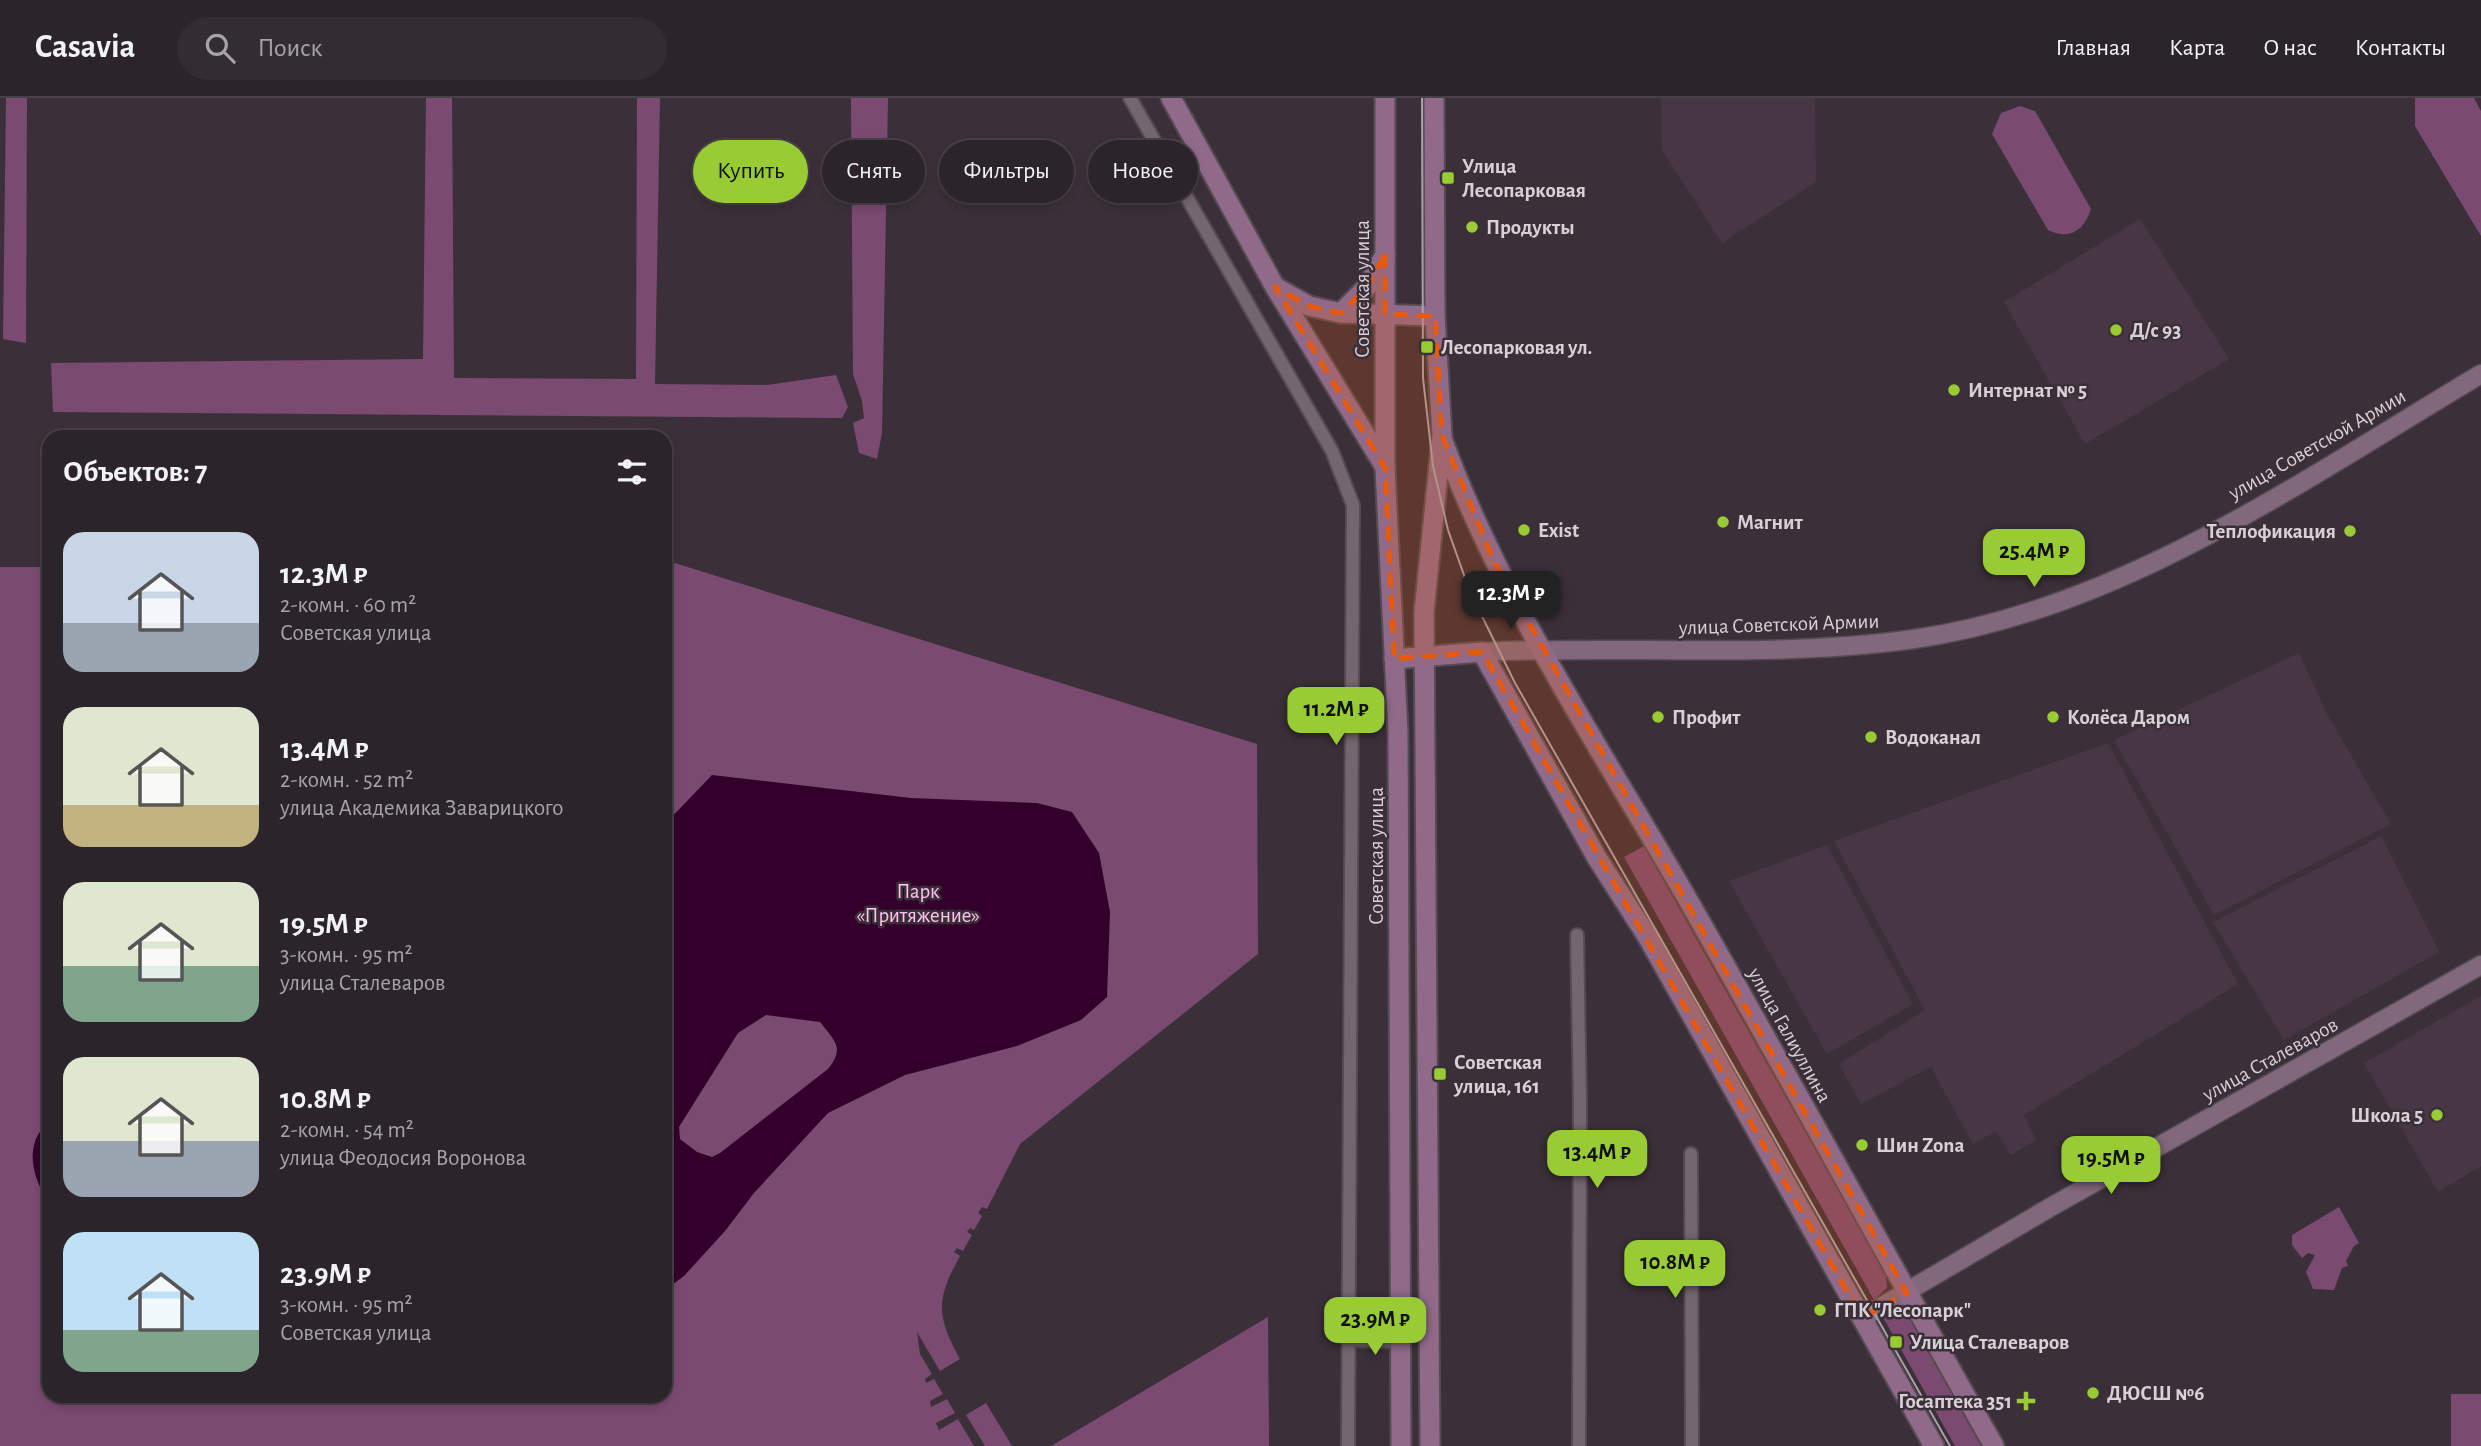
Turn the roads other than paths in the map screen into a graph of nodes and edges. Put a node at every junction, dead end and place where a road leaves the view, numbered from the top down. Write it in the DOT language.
graph roads {
  1 [pos="1171,98"];
  2 [pos="1385,98"];
  3 [pos="1434,98"];
  4 [pos="1136,100"];
  5 [pos="1385,254"];
  6 [pos="1275,287"];
  7 [pos="1341,313"];
  8 [pos="1385,314"];
  9 [pos="1435,316"];
  10 [pos="2481,374"];
  11 [pos="1441,435"];
  12 [pos="1385,468"];
  13 [pos="1542,649"];
  14 [pos="1482,652"];
  15 [pos="1426,658"];
  16 [pos="1394,659"];
  17 [pos="1577,935"];
  18 [pos="2481,965"];
  19 [pos="1691,1154"];
  20 [pos="1907,1293"];
  21 [pos="1862,1318"];
  22 [pos="1349,1340"];
  23 [pos="1402,1342"];
  24 [pos="1431,1342"];
  25 [pos="1349,1446"];
  26 [pos="1401,1446"];
  27 [pos="1430,1446"];
  28 [pos="1579,1446"];
  29 [pos="1692,1446"];
  30 [pos="1934,1446"];
  31 [pos="1994,1446"];
  1 -- 6 [label="main road"];
  2 -- 5 [label="main road, Советская улица"];
  3 -- 9 [label="main road"];
  4 -- 22 [label="street"];
  5 -- 7 [label="main road"];
  5 -- 8 [label="main road, Советская улица"];
  6 -- 7 [label="main road"];
  6 -- 12 [label="main road"];
  7 -- 8 [label="main road"];
  8 -- 9 [label="main road"];
  8 -- 12 [label="main road, Советская улица"];
  9 -- 11 [label="main road"];
  10 -- 13 [label="main road, улица Советской Армии"];
  11 -- 13 [label="main road"];
  11 -- 15 [label="main road"];
  12 -- 16 [label="main road, Советская улица"];
  13 -- 14 [label="main road, улица Советской Армии"];
  13 -- 20 [label="main road, улица Галиуллина"];
  14 -- 15 [label="main road, улица Советской Армии"];
  14 -- 21 [label="main road"];
  15 -- 16 [label="main road, улица Советской Армии"];
  15 -- 24 [label="main road"];
  16 -- 23 [label="main road, Советская улица"];
  17 -- 28 [label="street"];
  18 -- 20 [label="main road, улица Сталеваров"];
  19 -- 29 [label="street"];
  20 -- 21 [label="main road, улица Сталеваров"];
  20 -- 31 [label="main road, улица Галиуллина"];
  21 -- 30 [label="main road"];
  22 -- 23 [label="street"];
  22 -- 25 [label="street"];
  23 -- 24 [label="main road"];
  23 -- 26 [label="main road, Советская улица"];
  24 -- 27 [label="main road"];
}
